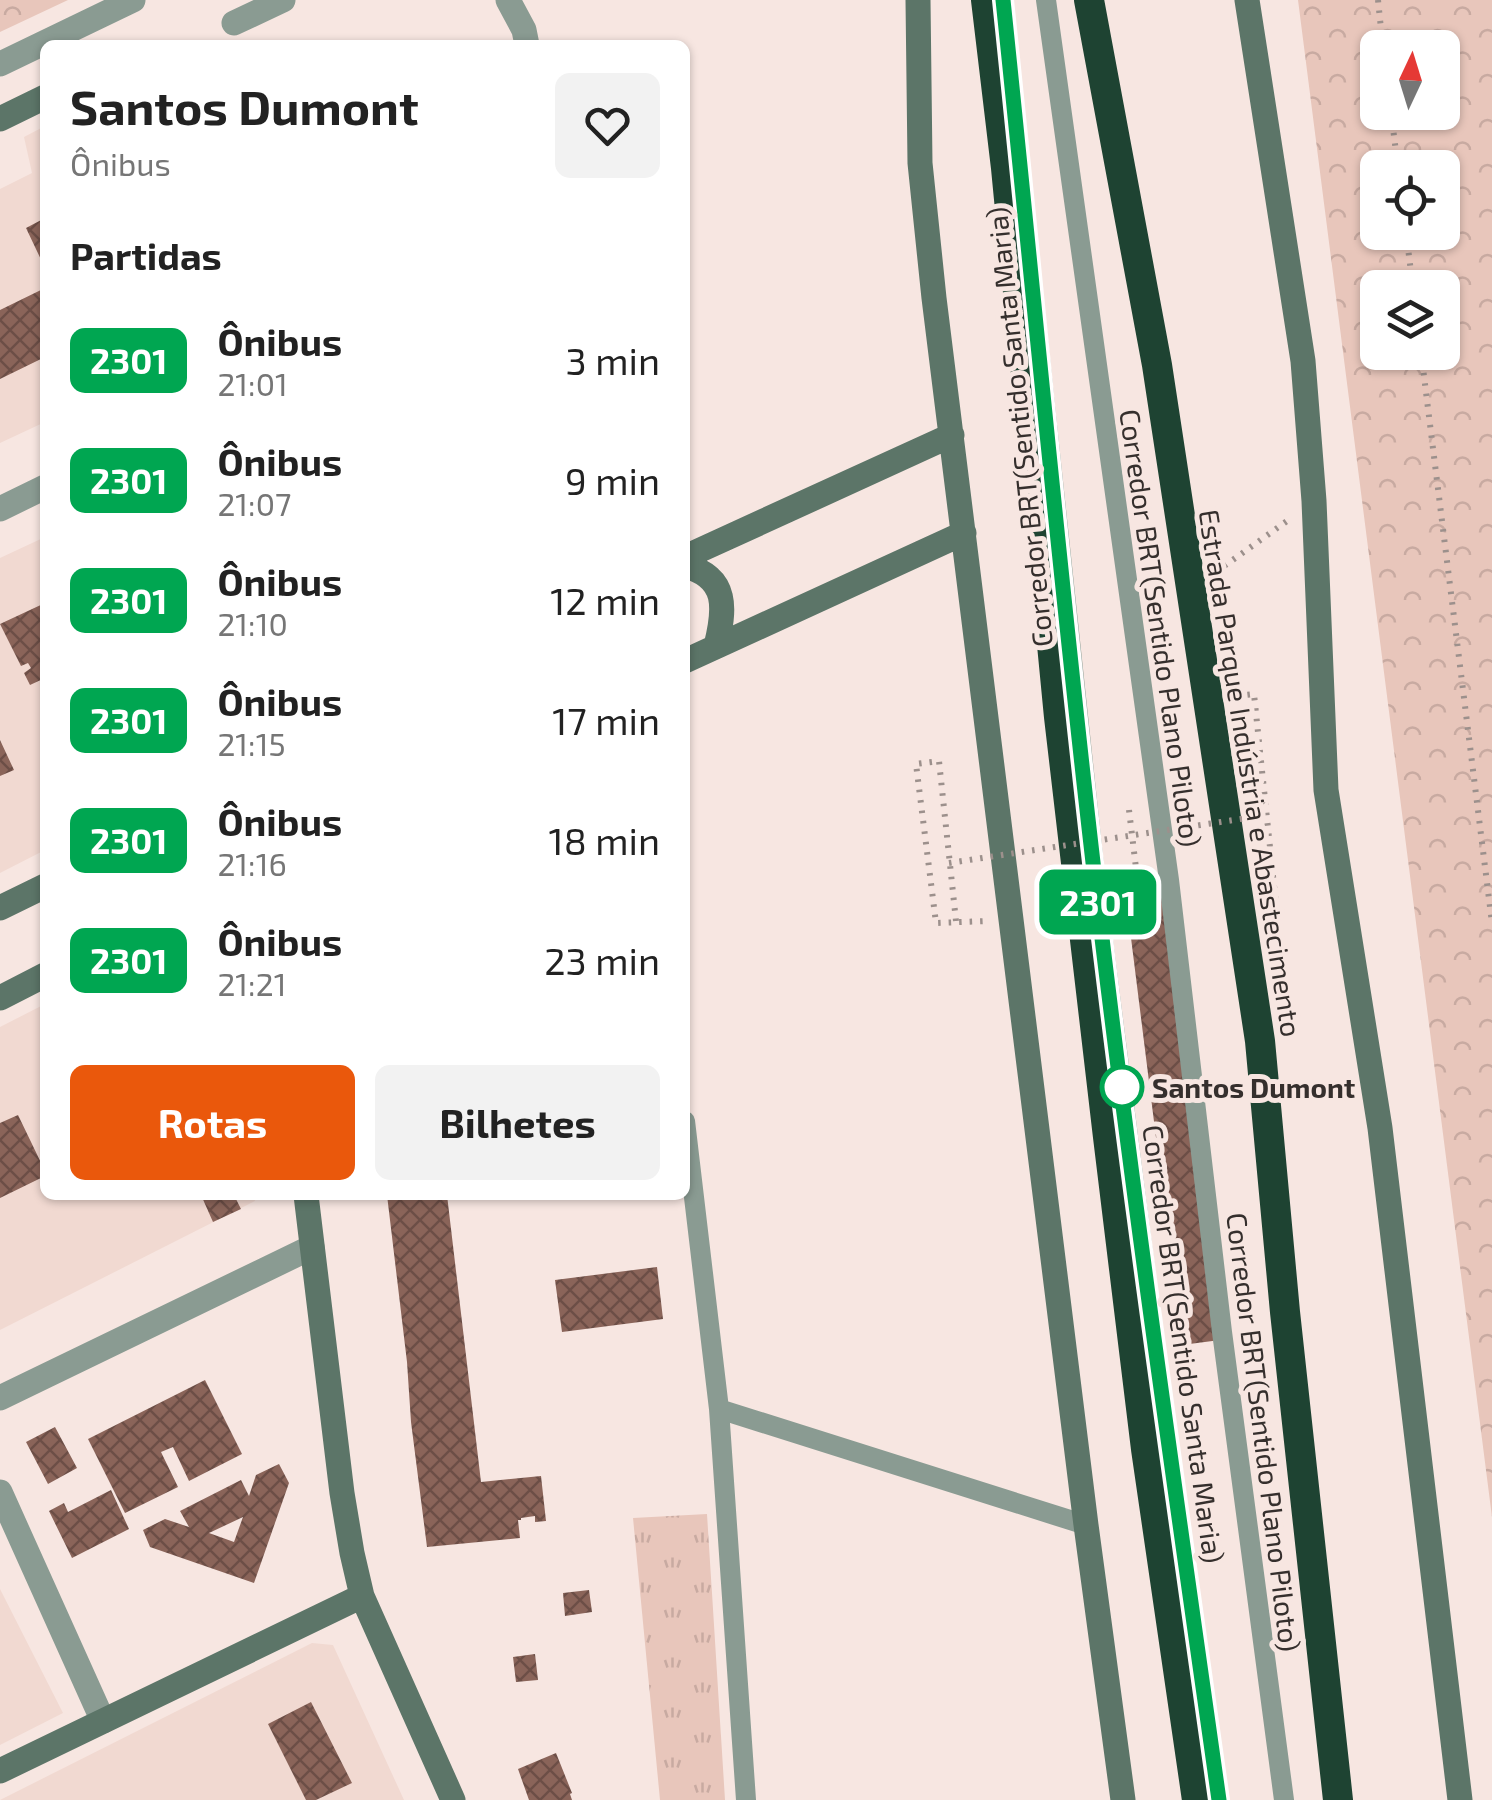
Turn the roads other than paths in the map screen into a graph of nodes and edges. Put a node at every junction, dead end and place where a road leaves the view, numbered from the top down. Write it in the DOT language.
graph roads {
  1 [pos="133,0"];
  2 [pos="283,0"];
  3 [pos="508,0"];
  4 [pos="918,0"];
  5 [pos="986,0"];
  6 [pos="1003,0"];
  7 [pos="1046,0"];
  8 [pos="1089,0"];
  9 [pos="1247,0"];
  10 [pos="234,23"];
  11 [pos="50,40"];
  12 [pos="525,40"];
  13 [pos="40,45"];
  14 [pos="0,64"];
  15 [pos="40,100"];
  16 [pos="0,120"];
  17 [pos="952,435"];
  18 [pos="40,489"];
  19 [pos="0,509"];
  20 [pos="964,532"];
  21 [pos="690,555"];
  22 [pos="690,568"];
  23 [pos="716,646"];
  24 [pos="690,659"];
  25 [pos="40,888"];
  26 [pos="0,908"];
  27 [pos="40,978"];
  28 [pos="0,998"];
  29 [pos="690,1163"];
  30 [pos="307,1200"];
  31 [pos="312,1247"];
  32 [pos="0,1398"];
  33 [pos="719,1409"];
  34 [pos="0,1492"];
  35 [pos="1086,1525"];
  36 [pos="362,1596"];
  37 [pos="104,1721"];
  38 [pos="0,1771"];
  39 [pos="453,1800"];
  40 [pos="746,1800"];
  41 [pos="1123,1800"];
  42 [pos="1198,1800"];
  43 [pos="1219,1800"];
  44 [pos="1284,1800"];
  45 [pos="1338,1800"];
  46 [pos="1460,1800"];
  1 -- 11 [label="street"];
  2 -- 10 [label="street"];
  3 -- 12 [label="street"];
  4 -- 17 [label="street"];
  5 -- 42 [label="highway"];
  6 -- 43 [label="lane, Corredor BRT(Sentido Santa Maria)"];
  7 -- 44 [label="lane, Corredor BRT(Sentido Plano Piloto)"];
  8 -- 45 [label="highway, Estrada Parque Indústria e Abastecimento"];
  9 -- 46 [label="street"];
  13 -- 14 [label="street"];
  15 -- 16 [label="street"];
  17 -- 20 [label="street"];
  17 -- 21 [label="street"];
  18 -- 19 [label="street"];
  20 -- 23 [label="street"];
  20 -- 35 [label="street"];
  22 -- 23 [label="street"];
  23 -- 24 [label="street"];
  25 -- 26 [label="street"];
  27 -- 28 [label="street"];
  29 -- 33 [label="lane"];
  30 -- 31 [label="street"];
  31 -- 32 [label="street"];
  31 -- 36 [label="street"];
  33 -- 35 [label="lane"];
  33 -- 40 [label="lane"];
  34 -- 37 [label="street"];
  35 -- 41 [label="street"];
  36 -- 37 [label="street"];
  36 -- 39 [label="street"];
  37 -- 38 [label="street"];
}
